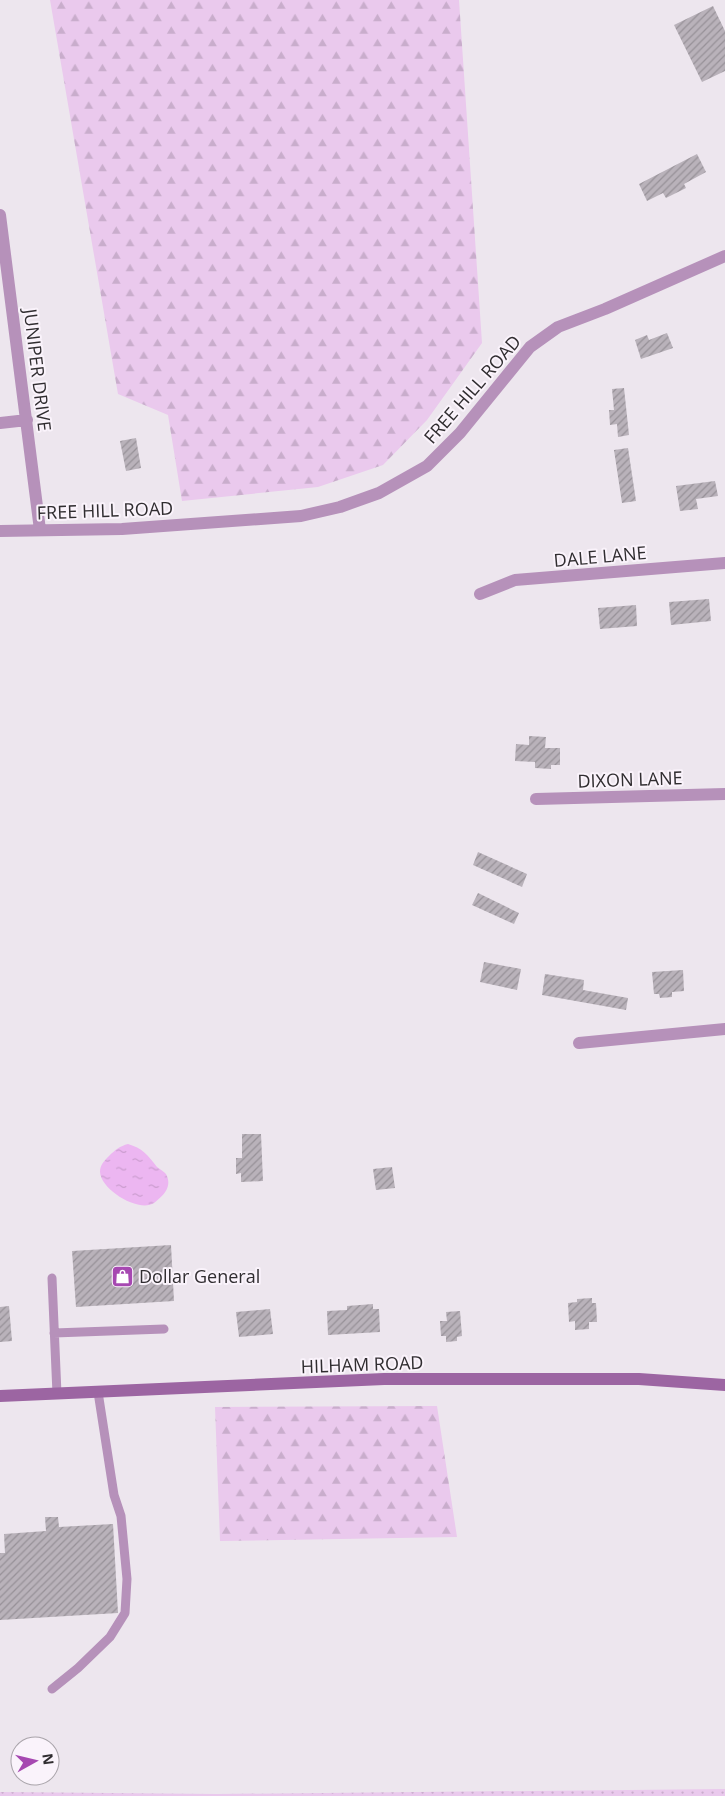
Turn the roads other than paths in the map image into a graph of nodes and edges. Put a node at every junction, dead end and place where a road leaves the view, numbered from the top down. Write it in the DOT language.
graph roads {
  1 [pos="0,215"];
  2 [pos="725,256"];
  3 [pos="4,282"];
  4 [pos="27,420"];
  5 [pos="0,423"];
  6 [pos="40,530"];
  7 [pos="0,531"];
  8 [pos="725,563"];
  9 [pos="480,594"];
  10 [pos="725,794"];
  11 [pos="536,799"];
  12 [pos="725,1029"];
  13 [pos="579,1043"];
  14 [pos="52,1278"];
  15 [pos="164,1330"];
  16 [pos="54,1333"];
  17 [pos="725,1385"];
  18 [pos="98,1392"];
  19 [pos="57,1394"];
  20 [pos="0,1396"];
  21 [pos="52,1689"];
  1 -- 3 [label="street, JUNIPER DRIVE"];
  2 -- 6 [label="street, FREE HILL ROAD"];
  3 -- 4 [label="street, JUNIPER DRIVE"];
  4 -- 5 [label="street"];
  4 -- 6 [label="street, JUNIPER DRIVE"];
  6 -- 7 [label="street, FREE HILL ROAD"];
  8 -- 9 [label="street, DALE LANE"];
  10 -- 11 [label="street, DIXON LANE"];
  12 -- 13 [label="street"];
  14 -- 16 [label="lane"];
  15 -- 16 [label="lane"];
  16 -- 19 [label="lane"];
  17 -- 18 [label="main road, HILHAM ROAD"];
  18 -- 19 [label="main road, HILHAM ROAD"];
  18 -- 21 [label="lane"];
  19 -- 20 [label="main road, HILHAM ROAD"];
}
